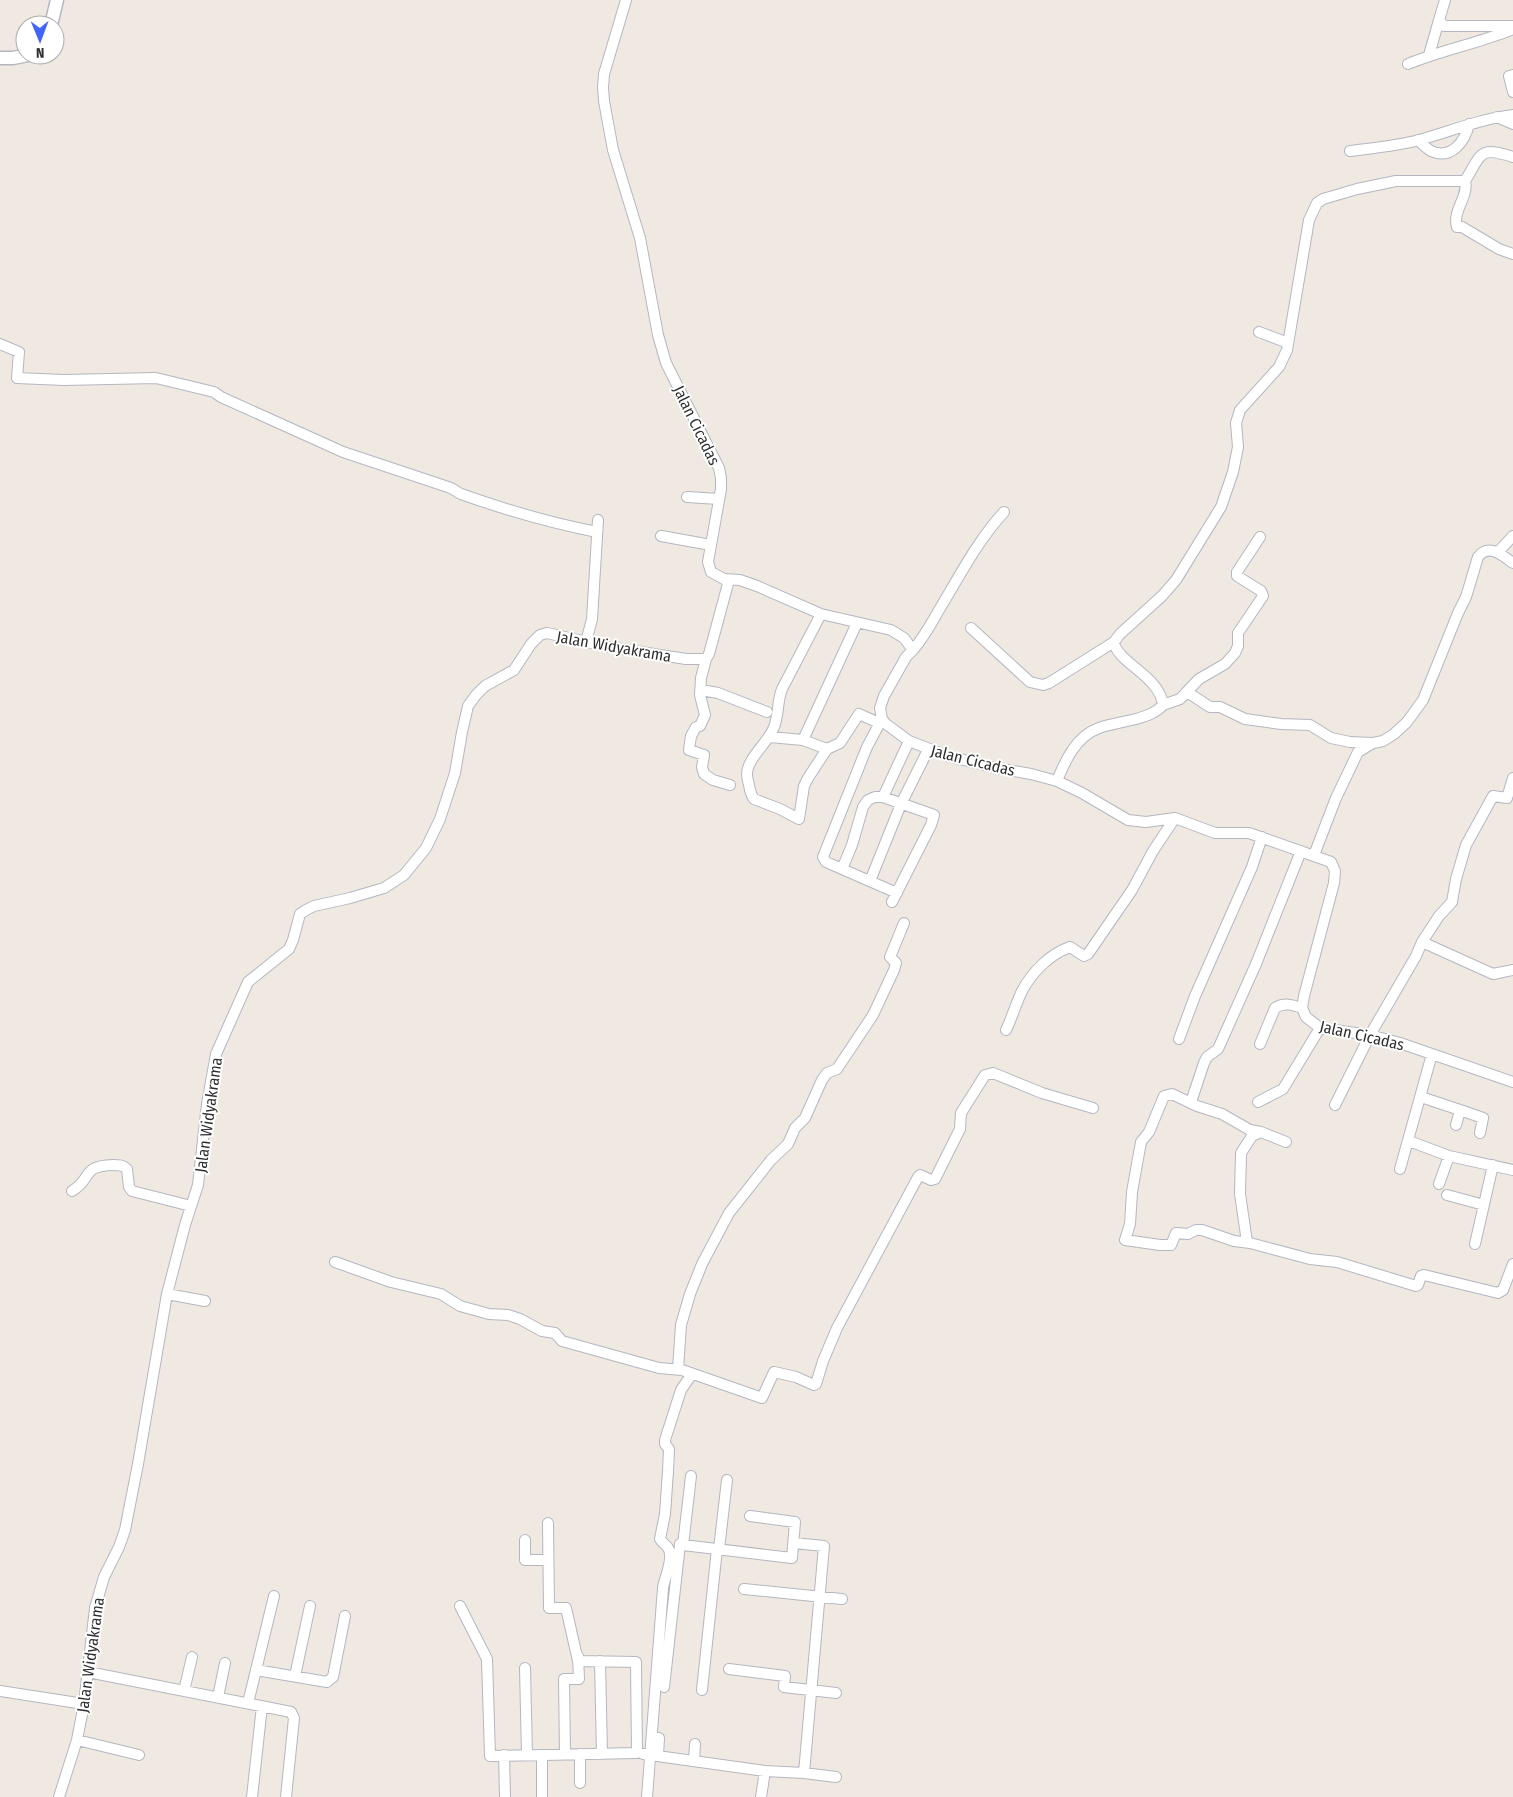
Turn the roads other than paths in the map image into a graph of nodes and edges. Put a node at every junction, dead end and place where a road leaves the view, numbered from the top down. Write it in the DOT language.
graph roads {
  1 [pos="57,0"];
  2 [pos="626,0"];
  3 [pos="1445,0"];
  4 [pos="53,15"];
  5 [pos="1439,20"];
  6 [pos="1513,27"];
  7 [pos="1429,55"];
  8 [pos="0,58"];
  9 [pos="15,58"];
  10 [pos="1408,64"];
  11 [pos="1513,75"];
  12 [pos="1513,92"];
  13 [pos="1513,115"];
  14 [pos="1496,117"];
  15 [pos="1469,124"];
  16 [pos="1513,124"];
  17 [pos="1418,140"];
  18 [pos="1350,151"];
  19 [pos="1513,157"];
  20 [pos="1466,181"];
  21 [pos="1513,254"];
  22 [pos="1258,332"];
  23 [pos="1288,343"];
  24 [pos="0,344"];
  25 [pos="687,497"];
  26 [pos="719,499"];
  27 [pos="1004,512"];
  28 [pos="598,520"];
  29 [pos="597,532"];
  30 [pos="661,536"];
  31 [pos="1513,536"];
  32 [pos="1260,537"];
  33 [pos="711,546"];
  34 [pos="1498,552"];
  35 [pos="1513,563"];
  36 [pos="729,580"];
  37 [pos="821,614"];
  38 [pos="857,624"];
  39 [pos="971,628"];
  40 [pos="586,642"];
  41 [pos="1114,642"];
  42 [pos="913,650"];
  43 [pos="706,659"];
  44 [pos="701,690"];
  45 [pos="1187,692"];
  46 [pos="1163,705"];
  47 [pos="767,712"];
  48 [pos="880,721"];
  49 [pos="770,737"];
  50 [pos="803,740"];
  51 [pos="909,741"];
  52 [pos="1373,743"];
  53 [pos="827,748"];
  54 [pos="928,750"];
  55 [pos="1513,778"];
  56 [pos="1057,781"];
  57 [pos="730,785"];
  58 [pos="883,798"];
  59 [pos="900,804"];
  60 [pos="1175,818"];
  61 [pos="1262,837"];
  62 [pos="1301,851"];
  63 [pos="1314,855"];
  64 [pos="842,869"];
  65 [pos="870,880"];
  66 [pos="904,923"];
  67 [pos="1422,942"];
  68 [pos="1513,970"];
  69 [pos="1302,1008"];
  70 [pos="1320,1028"];
  71 [pos="1006,1030"];
  72 [pos="1370,1035"];
  73 [pos="1179,1039"];
  74 [pos="1260,1044"];
  75 [pos="1432,1054"];
  76 [pos="1513,1082"];
  77 [pos="1421,1097"];
  78 [pos="1191,1102"];
  79 [pos="1258,1102"];
  80 [pos="1335,1105"];
  81 [pos="1093,1108"];
  82 [pos="1460,1110"];
  83 [pos="1456,1125"];
  84 [pos="1261,1132"];
  85 [pos="1480,1133"];
  86 [pos="1409,1141"];
  87 [pos="1286,1142"];
  88 [pos="1449,1156"];
  89 [pos="1493,1166"];
  90 [pos="1400,1169"];
  91 [pos="1513,1170"];
  92 [pos="1439,1184"];
  93 [pos="72,1192"];
  94 [pos="1448,1195"];
  95 [pos="1484,1204"];
  96 [pos="191,1206"];
  97 [pos="1247,1242"];
  98 [pos="1475,1244"];
  99 [pos="335,1262"];
  100 [pos="1513,1264"];
  101 [pos="167,1294"];
  102 [pos="206,1301"];
  103 [pos="678,1369"];
  104 [pos="692,1374"];
  105 [pos="691,1476"];
  106 [pos="727,1480"];
  107 [pos="750,1516"];
  108 [pos="548,1523"];
  109 [pos="525,1540"];
  110 [pos="794,1543"];
  111 [pos="683,1545"];
  112 [pos="718,1549"];
  113 [pos="548,1560"];
  114 [pos="744,1589"];
  115 [pos="274,1596"];
  116 [pos="819,1596"];
  117 [pos="842,1599"];
  118 [pos="310,1606"];
  119 [pos="460,1606"];
  120 [pos="345,1616"];
  121 [pos="192,1658"];
  122 [pos="578,1661"];
  123 [pos="600,1661"];
  124 [pos="225,1662"];
  125 [pos="525,1668"];
  126 [pos="729,1669"];
  127 [pos="256,1670"];
  128 [pos="88,1672"];
  129 [pos="295,1676"];
  130 [pos="664,1687"];
  131 [pos="702,1690"];
  132 [pos="811,1690"];
  133 [pos="0,1691"];
  134 [pos="184,1691"];
  135 [pos="836,1693"];
  136 [pos="218,1697"];
  137 [pos="248,1703"];
  138 [pos="84,1704"];
  139 [pos="262,1706"];
  140 [pos="659,1738"];
  141 [pos="77,1740"];
  142 [pos="696,1744"];
  143 [pos="565,1754"];
  144 [pos="580,1754"];
  145 [pos="602,1754"];
  146 [pos="647,1754"];
  147 [pos="139,1755"];
  148 [pos="527,1755"];
  149 [pos="542,1755"];
  150 [pos="504,1756"];
  151 [pos="694,1761"];
  152 [pos="765,1771"];
  153 [pos="804,1773"];
  154 [pos="836,1777"];
  155 [pos="580,1783"];
  156 [pos="59,1797"];
  157 [pos="252,1797"];
  158 [pos="286,1797"];
  159 [pos="504,1797"];
  160 [pos="542,1797"];
  161 [pos="643,1797"];
  162 [pos="647,1797"];
  163 [pos="761,1797"];
  1 -- 4 [label="street"];
  2 -- 26 [label="street, Jalan Cicadas"];
  3 -- 5 [label="street"];
  5 -- 6 [label="street"];
  5 -- 7 [label="street"];
  6 -- 7 [label="street"];
  7 -- 10 [label="street"];
  8 -- 9 [label="street"];
  11 -- 12 [label="street"];
  13 -- 14 [label="street"];
  14 -- 15 [label="street"];
  14 -- 16 [label="street"];
  15 -- 17 [label="street"];
  15 -- 17 [label="street"];
  17 -- 18 [label="street"];
  19 -- 20 [label="street"];
  20 -- 21 [label="street"];
  20 -- 23 [label="street"];
  22 -- 23 [label="street"];
  23 -- 41 [label="street"];
  24 -- 29 [label="street"];
  25 -- 26 [label="street"];
  26 -- 33 [label="street, Jalan Cicadas"];
  27 -- 42 [label="street"];
  28 -- 29 [label="street"];
  29 -- 40 [label="street"];
  30 -- 33 [label="street"];
  31 -- 34 [label="street"];
  32 -- 45 [label="street"];
  33 -- 36 [label="street, Jalan Cicadas"];
  34 -- 35 [label="street"];
  34 -- 52 [label="street"];
  36 -- 37 [label="street, Jalan Cicadas"];
  36 -- 43 [label="street"];
  37 -- 38 [label="street, Jalan Cicadas"];
  37 -- 49 [label="street"];
  38 -- 42 [label="street, Jalan Cicadas"];
  38 -- 50 [label="street"];
  39 -- 41 [label="street"];
  40 -- 43 [label="street, Jalan Widyakrama"];
  40 -- 96 [label="street, Jalan Widyakrama"];
  41 -- 46 [label="street"];
  42 -- 48 [label="street"];
  43 -- 44 [label="street"];
  44 -- 47 [label="street"];
  44 -- 57 [label="street"];
  45 -- 46 [label="street"];
  45 -- 52 [label="street"];
  46 -- 56 [label="street"];
  48 -- 51 [label="street, Jalan Cicadas"];
  48 -- 53 [label="street"];
  48 -- 64 [label="street"];
  49 -- 50 [label="street"];
  49 -- 53 [label="street"];
  50 -- 53 [label="street"];
  51 -- 54 [label="street, Jalan Cicadas"];
  51 -- 58 [label="street"];
  52 -- 63 [label="street"];
  54 -- 56 [label="street, Jalan Cicadas"];
  54 -- 59 [label="street"];
  55 -- 67 [label="street"];
  56 -- 60 [label="street, Jalan Cicadas"];
  58 -- 59 [label="street"];
  58 -- 64 [label="street"];
  59 -- 65 [label="street"];
  59 -- 65 [label="street"];
  60 -- 61 [label="street, Jalan Cicadas"];
  60 -- 71 [label="street"];
  61 -- 62 [label="street, Jalan Cicadas"];
  61 -- 73 [label="street"];
  62 -- 63 [label="street, Jalan Cicadas"];
  62 -- 78 [label="street"];
  63 -- 69 [label="street, Jalan Cicadas"];
  64 -- 65 [label="street"];
  66 -- 103 [label="street"];
  67 -- 68 [label="street"];
  67 -- 72 [label="street"];
  69 -- 70 [label="street, Jalan Cicadas"];
  69 -- 74 [label="street"];
  70 -- 72 [label="street, Jalan Cicadas"];
  70 -- 79 [label="street"];
  72 -- 75 [label="street, Jalan Cicadas"];
  72 -- 80 [label="street"];
  75 -- 76 [label="street, Jalan Cicadas"];
  75 -- 77 [label="street"];
  77 -- 82 [label="street"];
  77 -- 86 [label="street"];
  78 -- 84 [label="street"];
  78 -- 97 [label="street"];
  81 -- 104 [label="street"];
  82 -- 83 [label="street"];
  82 -- 85 [label="street"];
  84 -- 87 [label="street"];
  84 -- 97 [label="street"];
  86 -- 88 [label="street"];
  86 -- 90 [label="street"];
  88 -- 89 [label="street"];
  88 -- 92 [label="street"];
  89 -- 91 [label="street"];
  89 -- 95 [label="street"];
  93 -- 96 [label="street"];
  94 -- 95 [label="street"];
  95 -- 98 [label="street"];
  96 -- 101 [label="street, Jalan Widyakrama"];
  97 -- 100 [label="street"];
  99 -- 103 [label="street"];
  101 -- 102 [label="street"];
  101 -- 128 [label="street, Jalan Widyakrama"];
  103 -- 104 [label="street"];
  104 -- 146 [label="street"];
  105 -- 111 [label="street"];
  106 -- 112 [label="street"];
  107 -- 110 [label="street"];
  108 -- 113 [label="street"];
  109 -- 113 [label="street"];
  110 -- 112 [label="street"];
  110 -- 116 [label="street"];
  111 -- 112 [label="street"];
  111 -- 130 [label="street"];
  112 -- 131 [label="street"];
  113 -- 122 [label="street"];
  114 -- 116 [label="street"];
  115 -- 127 [label="street"];
  116 -- 117 [label="street"];
  116 -- 132 [label="street"];
  118 -- 129 [label="street"];
  119 -- 150 [label="street"];
  120 -- 129 [label="street"];
  121 -- 134 [label="street"];
  122 -- 123 [label="street"];
  122 -- 143 [label="street"];
  123 -- 145 [label="street"];
  123 -- 146 [label="street"];
  124 -- 136 [label="street"];
  125 -- 148 [label="street"];
  126 -- 132 [label="street"];
  127 -- 129 [label="street"];
  127 -- 137 [label="street"];
  128 -- 134 [label="street"];
  128 -- 138 [label="street, Jalan Widyakrama"];
  132 -- 135 [label="street"];
  132 -- 153 [label="street"];
  133 -- 138 [label="street"];
  134 -- 136 [label="street"];
  136 -- 137 [label="street"];
  137 -- 139 [label="street"];
  138 -- 141 [label="street, Jalan Widyakrama"];
  139 -- 157 [label="street"];
  139 -- 158 [label="street"];
  140 -- 146 [label="street"];
  141 -- 147 [label="street"];
  141 -- 156 [label="street, Jalan Widyakrama"];
  142 -- 151 [label="street"];
  143 -- 144 [label="street"];
  143 -- 149 [label="street"];
  144 -- 145 [label="street"];
  144 -- 155 [label="street"];
  145 -- 146 [label="street"];
  146 -- 151 [label="street"];
  146 -- 161 [label="street"];
  146 -- 162 [label="street"];
  148 -- 149 [label="street"];
  148 -- 150 [label="street"];
  149 -- 160 [label="street"];
  150 -- 159 [label="street"];
  151 -- 152 [label="street"];
  152 -- 153 [label="street"];
  152 -- 163 [label="street"];
  153 -- 154 [label="street"];
}
